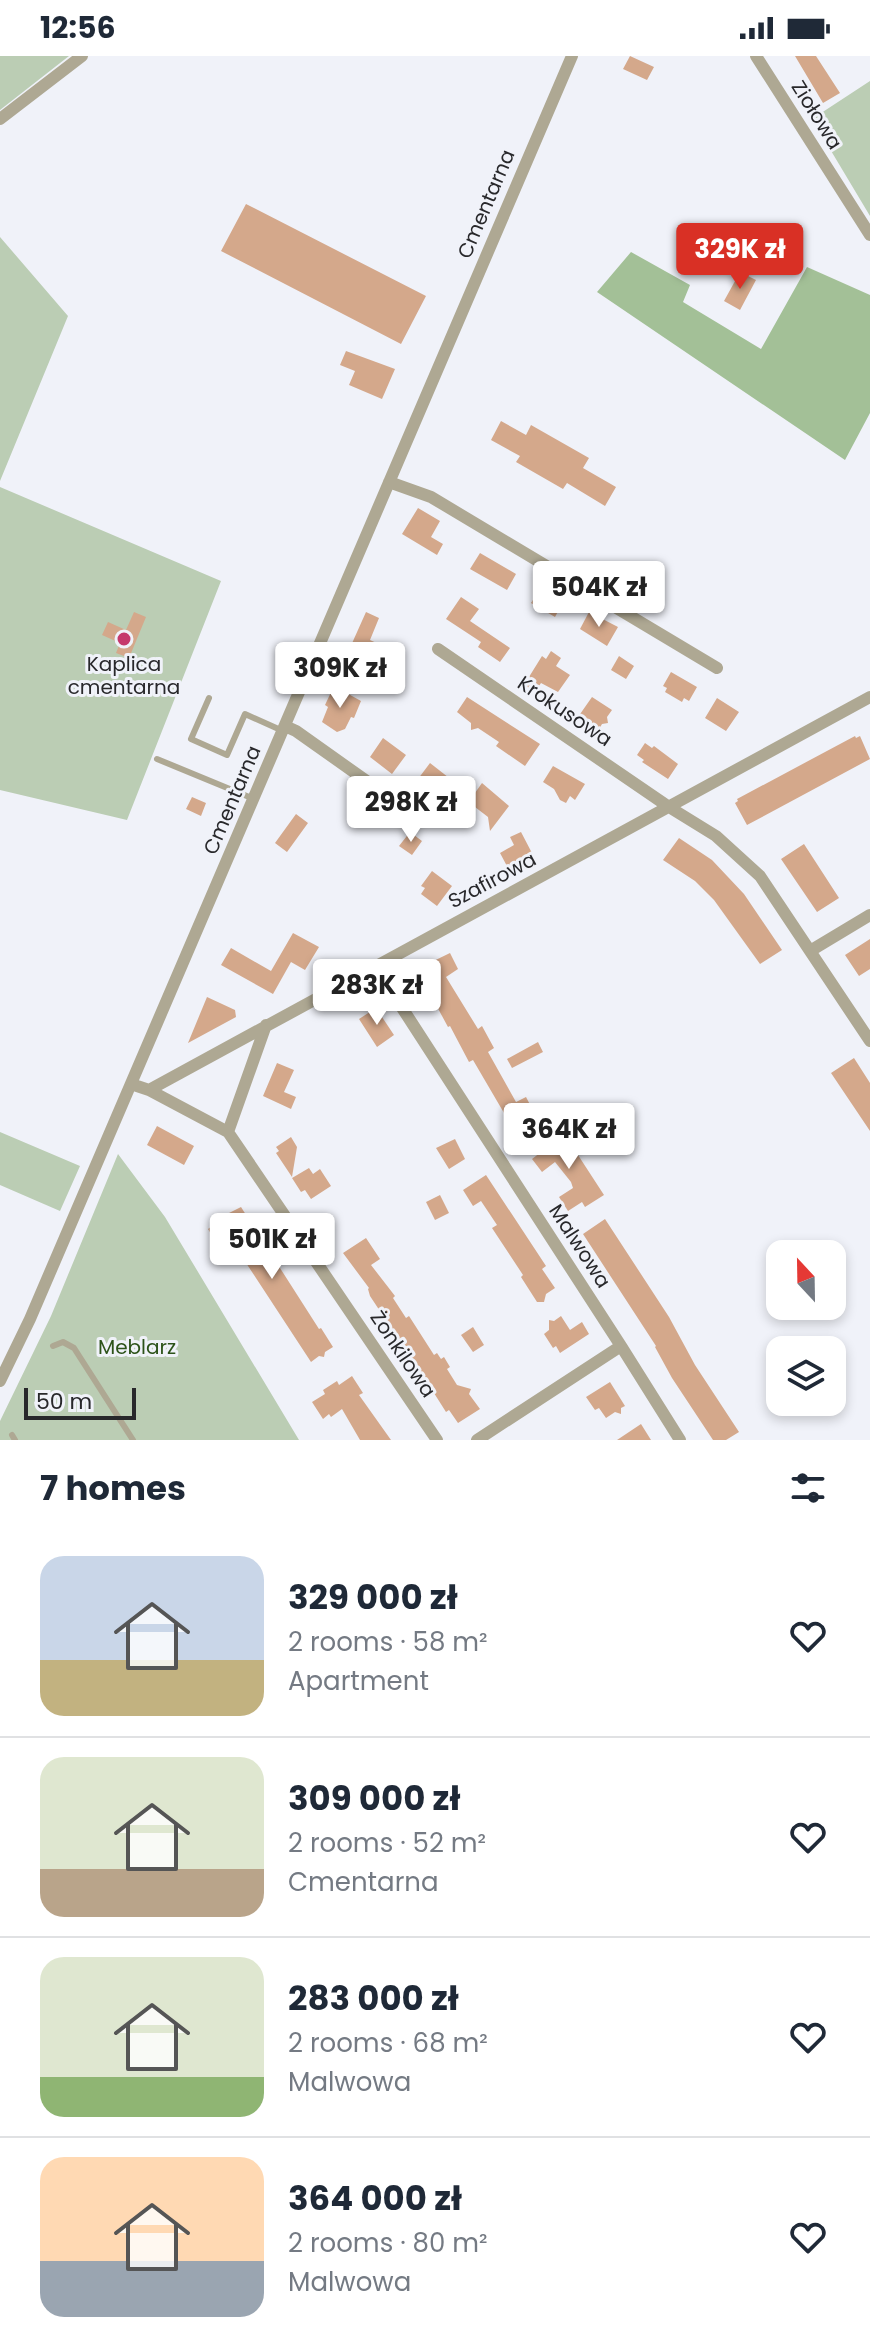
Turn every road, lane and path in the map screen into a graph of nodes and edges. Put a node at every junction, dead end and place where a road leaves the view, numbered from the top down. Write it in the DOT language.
graph roads {
  1 [pos="82,56"];
  2 [pos="572,56"];
  3 [pos="756,56"];
  4 [pos="0,119"];
  5 [pos="870,235"];
  6 [pos="389,482"];
  7 [pos="438,649"];
  8 [pos="717,668"];
  9 [pos="870,697"];
  10 [pos="209,698"];
  11 [pos="284,728"];
  12 [pos="157,759"];
  13 [pos="254,799"];
  14 [pos="669,807"];
  15 [pos="423,821"];
  16 [pos="870,915"];
  17 [pos="810,951"];
  18 [pos="375,966"];
  19 [pos="266,1025"];
  20 [pos="870,1041"];
  21 [pos="131,1084"];
  22 [pos="149,1090"];
  23 [pos="228,1132"];
  24 [pos="53,1346"];
  25 [pos="621,1346"];
  26 [pos="0,1381"];
  27 [pos="133,1440"];
  28 [pos="437,1440"];
  29 [pos="477,1440"];
  30 [pos="680,1440"];
  1 -- 4 [label="street"];
  2 -- 6 [label="street, Cmentarna"];
  3 -- 5 [label="street, Ziołowa"];
  6 -- 8 [label="street"];
  6 -- 11 [label="street, Cmentarna"];
  7 -- 14 [label="street, Krokusowa"];
  9 -- 14 [label="street, Szafirowa"];
  10 -- 11 [label="lane"];
  11 -- 13 [label="street, Cmentarna"];
  11 -- 15 [label="street"];
  12 -- 13 [label="lane"];
  13 -- 21 [label="street, Cmentarna"];
  14 -- 17 [label="street, Krokusowa"];
  14 -- 18 [label="street, Szafirowa"];
  16 -- 17 [label="street"];
  17 -- 20 [label="street, Krokusowa"];
  18 -- 19 [label="street, Szafirowa"];
  18 -- 25 [label="street, Malwowa"];
  19 -- 22 [label="street, Szafirowa"];
  19 -- 23 [label="street"];
  21 -- 22 [label="street"];
  21 -- 26 [label="street, Cmentarna"];
  22 -- 23 [label="street, Żonkilowa"];
  23 -- 28 [label="street, Żonkilowa"];
  24 -- 27 [label="lane"];
  25 -- 29 [label="street"];
  25 -- 30 [label="street, Malwowa"];
}
